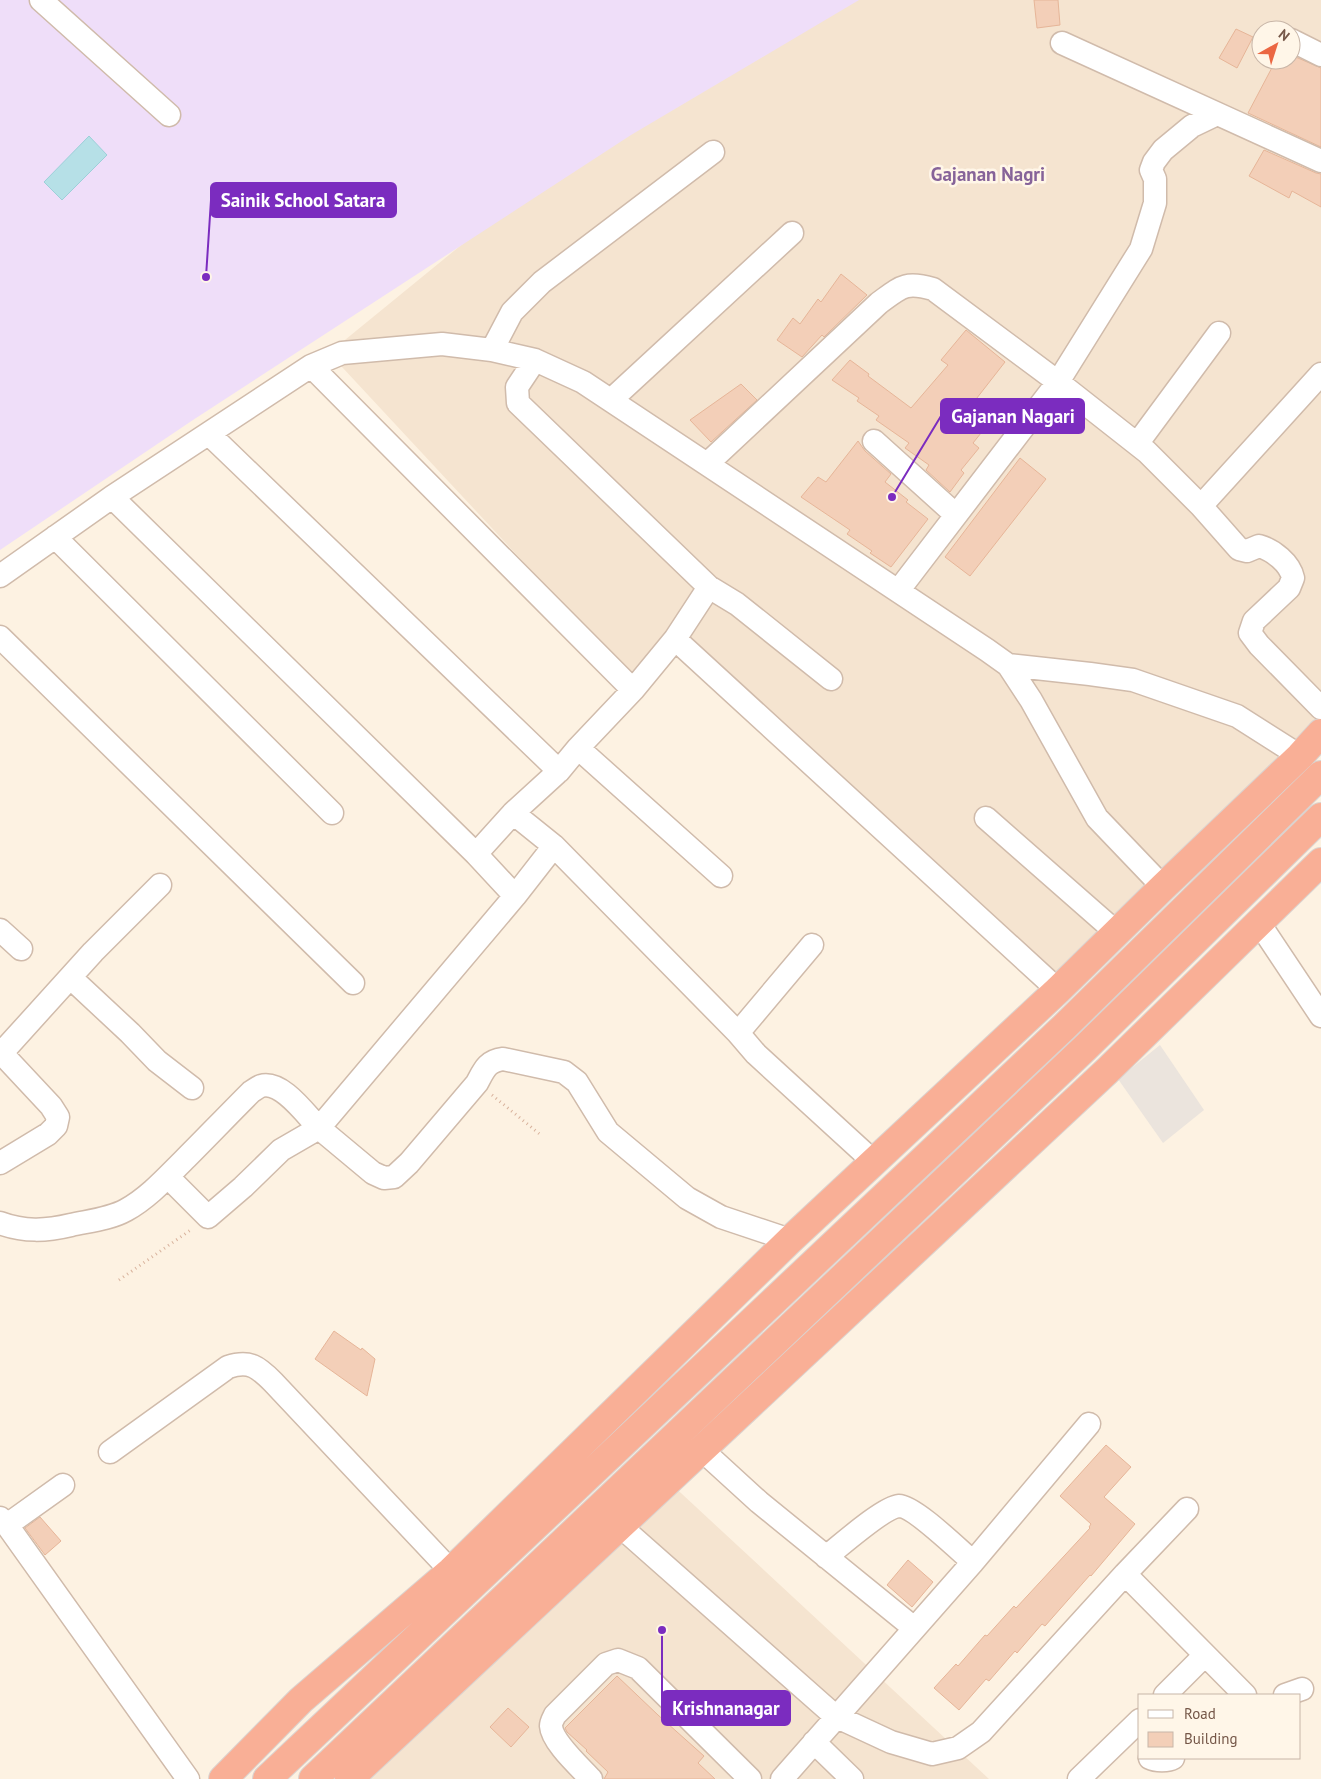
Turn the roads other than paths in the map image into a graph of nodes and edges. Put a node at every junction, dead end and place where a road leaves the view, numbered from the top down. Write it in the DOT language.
graph roads {
  1 [pos="41,0"];
  2 [pos="1062,44"];
  3 [pos="1301,45"];
  4 [pos="1321,55"];
  5 [pos="1217,114"];
  6 [pos="169,115"];
  7 [pos="713,152"];
  8 [pos="1321,161"];
  9 [pos="792,233"];
  10 [pos="1219,333"];
  11 [pos="492,350"];
  12 [pos="535,360"];
  13 [pos="311,366"];
  14 [pos="1321,374"];
  15 [pos="1058,382"];
  16 [pos="611,400"];
  17 [pos="209,434"];
  18 [pos="874,441"];
  19 [pos="1137,444"];
  20 [pos="707,464"];
  21 [pos="112,497"];
  22 [pos="1201,506"];
  23 [pos="956,515"];
  24 [pos="55,537"];
  25 [pos="0,576"];
  26 [pos="709,586"];
  27 [pos="898,591"];
  28 [pos="0,637"];
  29 [pos="675,639"];
  30 [pos="1008,666"];
  31 [pos="831,679"];
  32 [pos="633,690"];
  33 [pos="1321,708"];
  34 [pos="1321,733"];
  35 [pos="578,748"];
  36 [pos="1300,756"];
  37 [pos="559,772"];
  38 [pos="1321,775"];
  39 [pos="332,813"];
  40 [pos="512,814"];
  41 [pos="1321,816"];
  42 [pos="986,818"];
  43 [pos="554,846"];
  44 [pos="476,854"];
  45 [pos="1321,862"];
  46 [pos="721,876"];
  47 [pos="160,885"];
  48 [pos="1163,887"];
  49 [pos="515,896"];
  50 [pos="1258,923"];
  51 [pos="0,930"];
  52 [pos="1117,933"];
  53 [pos="812,945"];
  54 [pos="21,949"];
  55 [pos="71,978"];
  56 [pos="353,983"];
  57 [pos="1058,990"];
  58 [pos="1321,1016"];
  59 [pos="738,1033"];
  60 [pos="192,1088"];
  61 [pos="319,1128"];
  62 [pos="874,1162"];
  63 [pos="0,1163"];
  64 [pos="168,1177"];
  65 [pos="0,1223"];
  66 [pos="790,1240"];
  67 [pos="1089,1424"];
  68 [pos="702,1450"];
  69 [pos="110,1452"];
  70 [pos="63,1485"];
  71 [pos="1187,1508"];
  72 [pos="4,1521"];
  73 [pos="620,1526"];
  74 [pos="826,1557"];
  75 [pos="973,1562"];
  76 [pos="451,1570"];
  77 [pos="1125,1574"];
  78 [pos="914,1628"];
  79 [pos="1206,1655"];
  80 [pos="1166,1694"];
  81 [pos="1244,1694"];
  82 [pos="835,1716"];
  83 [pos="1138,1722"];
  84 [pos="1120,1738"];
  85 [pos="814,1742"];
  86 [pos="1138,1750"];
  87 [pos="1153,1759"];
  88 [pos="1172,1759"];
  89 [pos="188,1779"];
  90 [pos="223,1779"];
  91 [pos="267,1779"];
  92 [pos="313,1779"];
  93 [pos="349,1779"];
  94 [pos="591,1779"];
  95 [pos="750,1779"];
  96 [pos="782,1779"];
  97 [pos="852,1779"];
  98 [pos="1079,1779"];
  1 -- 6 [label="street"];
  2 -- 5 [label="street"];
  3 -- 4 [label="street"];
  5 -- 8 [label="street"];
  5 -- 15 [label="street"];
  7 -- 11 [label="street"];
  9 -- 16 [label="street"];
  10 -- 19 [label="street"];
  11 -- 12 [label="street"];
  11 -- 13 [label="street"];
  12 -- 16 [label="street"];
  12 -- 26 [label="street"];
  13 -- 17 [label="street"];
  13 -- 32 [label="street"];
  14 -- 22 [label="street"];
  15 -- 19 [label="street"];
  15 -- 20 [label="street"];
  15 -- 23 [label="street"];
  16 -- 20 [label="street"];
  17 -- 21 [label="street"];
  17 -- 37 [label="street"];
  18 -- 23 [label="street"];
  19 -- 22 [label="street"];
  20 -- 27 [label="street"];
  21 -- 24 [label="street"];
  21 -- 44 [label="street"];
  22 -- 33 [label="street"];
  23 -- 27 [label="street"];
  24 -- 25 [label="street"];
  24 -- 39 [label="street"];
  26 -- 29 [label="street"];
  26 -- 31 [label="street"];
  27 -- 30 [label="street"];
  28 -- 56 [label="street"];
  29 -- 32 [label="street"];
  29 -- 57 [label="street"];
  30 -- 36 [label="street"];
  30 -- 48 [label="street"];
  32 -- 35 [label="street"];
  34 -- 36 [label="highway"];
  35 -- 37 [label="street"];
  35 -- 46 [label="street"];
  36 -- 48 [label="highway"];
  37 -- 40 [label="street"];
  38 -- 91 [label="highway"];
  40 -- 43 [label="street"];
  40 -- 44 [label="street"];
  41 -- 92 [label="highway"];
  42 -- 52 [label="street"];
  43 -- 49 [label="street"];
  43 -- 59 [label="street"];
  44 -- 49 [label="street"];
  45 -- 50 [label="highway"];
  47 -- 55 [label="street"];
  48 -- 52 [label="highway"];
  49 -- 61 [label="street"];
  50 -- 58 [label="street"];
  50 -- 68 [label="highway"];
  51 -- 54 [label="street"];
  52 -- 57 [label="highway"];
  53 -- 59 [label="street"];
  55 -- 60 [label="street"];
  55 -- 63 [label="street"];
  57 -- 62 [label="highway"];
  59 -- 62 [label="street"];
  61 -- 64 [label="street"];
  61 -- 64 [label="street"];
  61 -- 66 [label="street"];
  62 -- 66 [label="highway"];
  64 -- 65 [label="street"];
  66 -- 76 [label="highway"];
  67 -- 75 [label="street"];
  68 -- 73 [label="highway"];
  68 -- 74 [label="street"];
  69 -- 76 [label="street"];
  70 -- 72 [label="street"];
  71 -- 77 [label="street"];
  72 -- 89 [label="street"];
  73 -- 82 [label="street"];
  73 -- 93 [label="highway"];
  74 -- 75 [label="street"];
  74 -- 78 [label="street"];
  75 -- 78 [label="street"];
  76 -- 90 [label="highway"];
  77 -- 79 [label="street"];
  77 -- 82 [label="street"];
  78 -- 82 [label="street"];
  79 -- 80 [label="street"];
  79 -- 81 [label="street"];
  82 -- 85 [label="street"];
  83 -- 84 [label="street"];
  84 -- 86 [label="street"];
  84 -- 98 [label="street"];
  85 -- 96 [label="street"];
  85 -- 97 [label="street"];
  87 -- 88 [label="street"];
  94 -- 95 [label="street"];
}
